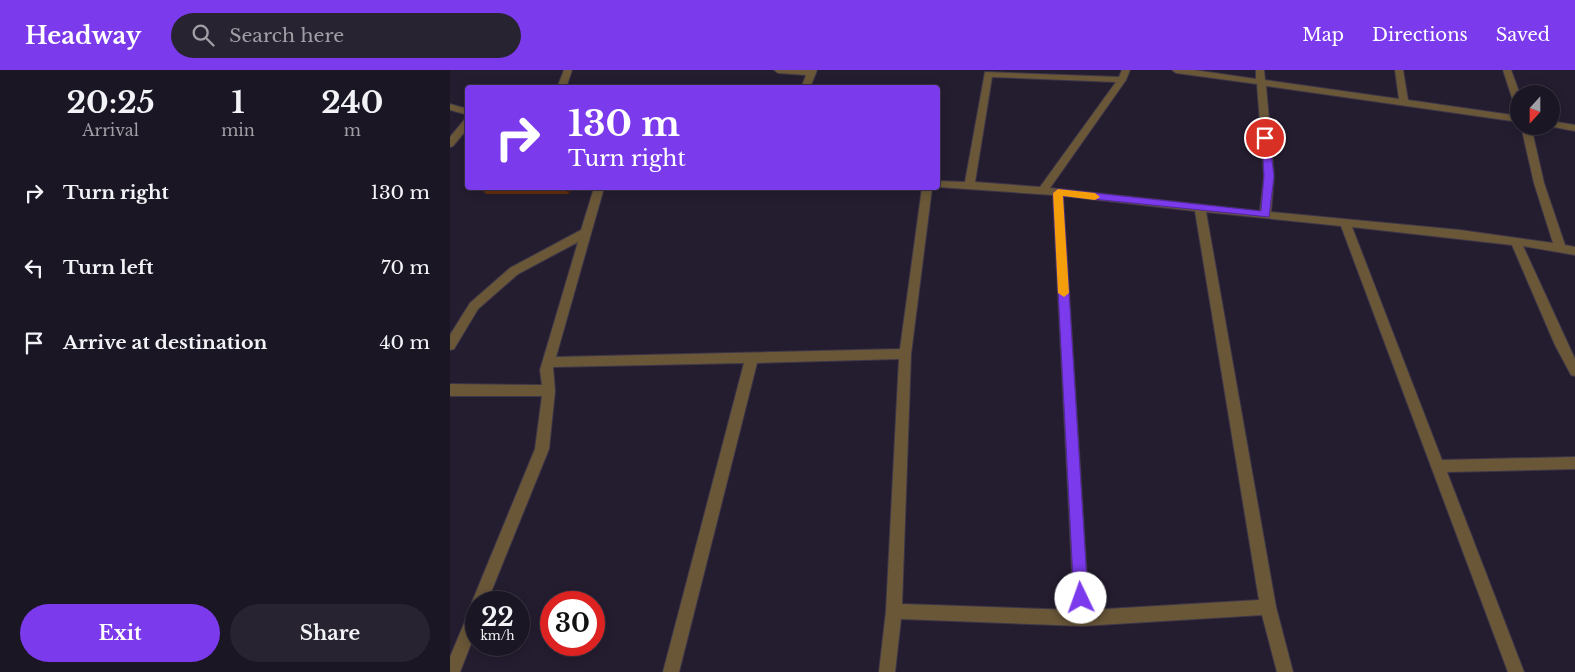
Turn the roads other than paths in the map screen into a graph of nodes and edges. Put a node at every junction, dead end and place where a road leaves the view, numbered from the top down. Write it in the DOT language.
graph roads {
  1 [pos="568,70"];
  2 [pos="778,70"];
  3 [pos="1176,70"];
  4 [pos="1260,70"];
  5 [pos="1399,70"];
  6 [pos="1507,70"];
  7 [pos="813,71"];
  8 [pos="988,72"];
  9 [pos="1124,75"];
  10 [pos="1260,82"];
  11 [pos="562,85"];
  12 [pos="806,85"];
  13 [pos="1512,85"];
  14 [pos="1404,103"];
  15 [pos="450,107"];
  16 [pos="465,111"];
  17 [pos="1510,118"];
  18 [pos="465,125"];
  19 [pos="1560,126"];
  20 [pos="1575,128"];
  21 [pos="1528,135"];
  22 [pos="450,144"];
  23 [pos="940,184"];
  24 [pos="969,185"];
  25 [pos="598,190"];
  26 [pos="927,190"];
  27 [pos="1042,191"];
  28 [pos="1058,193"];
  29 [pos="1200,208"];
  30 [pos="1265,215"];
  31 [pos="1345,222"];
  32 [pos="585,233"];
  33 [pos="1516,242"];
  34 [pos="1560,248"];
  35 [pos="1575,251"];
  36 [pos="450,345"];
  37 [pos="906,354"];
  38 [pos="752,358"];
  39 [pos="548,362"];
  40 [pos="1575,371"];
  41 [pos="450,390"];
  42 [pos="549,391"];
  43 [pos="1575,463"];
  44 [pos="1437,466"];
  45 [pos="484,591"];
  46 [pos="1268,606"];
  47 [pos="894,611"];
  48 [pos="1082,618"];
  49 [pos="465,640"];
  50 [pos="452,672"];
  51 [pos="671,672"];
  52 [pos="887,672"];
  53 [pos="1285,672"];
  54 [pos="1516,672"];
  1 -- 11 [label="street"];
  2 -- 7 [label="street"];
  3 -- 10 [label="street"];
  4 -- 10 [label="street"];
  5 -- 14 [label="street"];
  6 -- 13 [label="street"];
  7 -- 12 [label="street"];
  8 -- 9 [label="street"];
  8 -- 24 [label="street"];
  9 -- 27 [label="street"];
  10 -- 14 [label="street"];
  10 -- 30 [label="street"];
  14 -- 17 [label="street"];
  15 -- 16 [label="street"];
  18 -- 22 [label="street"];
  19 -- 20 [label="street"];
  21 -- 34 [label="street"];
  23 -- 24 [label="street"];
  24 -- 27 [label="street"];
  25 -- 32 [label="street"];
  26 -- 37 [label="street"];
  27 -- 28 [label="street"];
  28 -- 29 [label="street"];
  28 -- 48 [label="street"];
  29 -- 30 [label="street"];
  29 -- 46 [label="street"];
  30 -- 31 [label="street"];
  31 -- 33 [label="street"];
  31 -- 44 [label="street"];
  32 -- 36 [label="street"];
  32 -- 39 [label="street"];
  33 -- 34 [label="street"];
  33 -- 40 [label="street"];
  34 -- 35 [label="street"];
  37 -- 38 [label="street"];
  37 -- 47 [label="street"];
  38 -- 39 [label="street"];
  38 -- 51 [label="street"];
  39 -- 42 [label="street"];
  41 -- 42 [label="street"];
  42 -- 45 [label="street"];
  43 -- 44 [label="street"];
  44 -- 54 [label="street"];
  46 -- 48 [label="street"];
  46 -- 53 [label="street"];
  47 -- 48 [label="street"];
  47 -- 52 [label="street"];
  49 -- 50 [label="street"];
}
